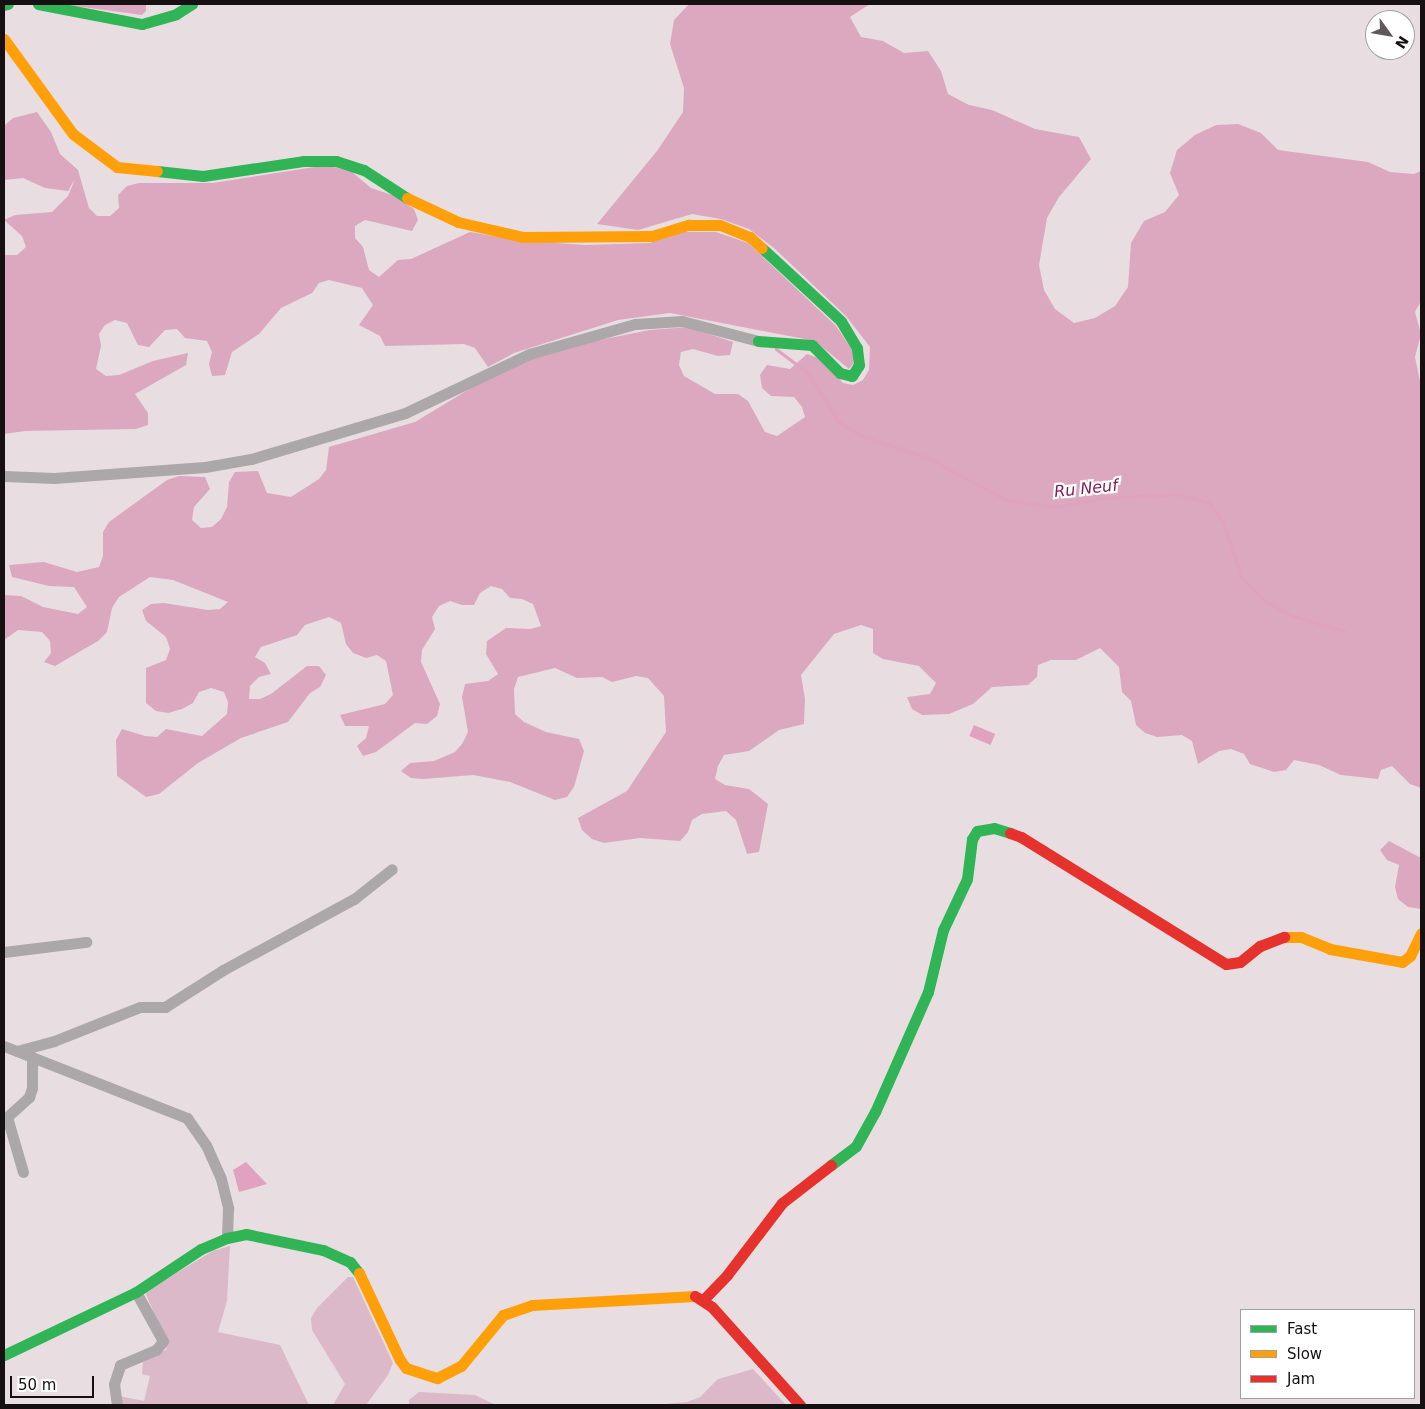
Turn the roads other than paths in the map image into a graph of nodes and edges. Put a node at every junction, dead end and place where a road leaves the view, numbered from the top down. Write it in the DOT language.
graph roads {
  1 [pos="8,4"];
  2 [pos="38,4"];
  3 [pos="192,4"];
  4 [pos="4,5"];
  5 [pos="4,39"];
  6 [pos="4,476"];
  7 [pos="392,869"];
  8 [pos="1421,933"];
  9 [pos="86,942"];
  10 [pos="4,952"];
  11 [pos="4,1046"];
  12 [pos="17,1051"];
  13 [pos="32,1057"];
  14 [pos="23,1172"];
  15 [pos="227,1238"];
  16 [pos="136,1292"];
  17 [pos="704,1299"];
  18 [pos="4,1355"];
  19 [pos="117,1405"];
  20 [pos="800,1405"];
  1 -- 4 [label="street"];
  2 -- 3 [label="street"];
  5 -- 6 [label="street"];
  7 -- 12 [label="street"];
  8 -- 17 [label="street"];
  9 -- 10 [label="street"];
  11 -- 12 [label="street"];
  12 -- 13 [label="street"];
  13 -- 14 [label="street"];
  13 -- 15 [label="street"];
  15 -- 16 [label="street"];
  15 -- 17 [label="street"];
  16 -- 18 [label="street"];
  16 -- 19 [label="street"];
  17 -- 20 [label="street"];
}
